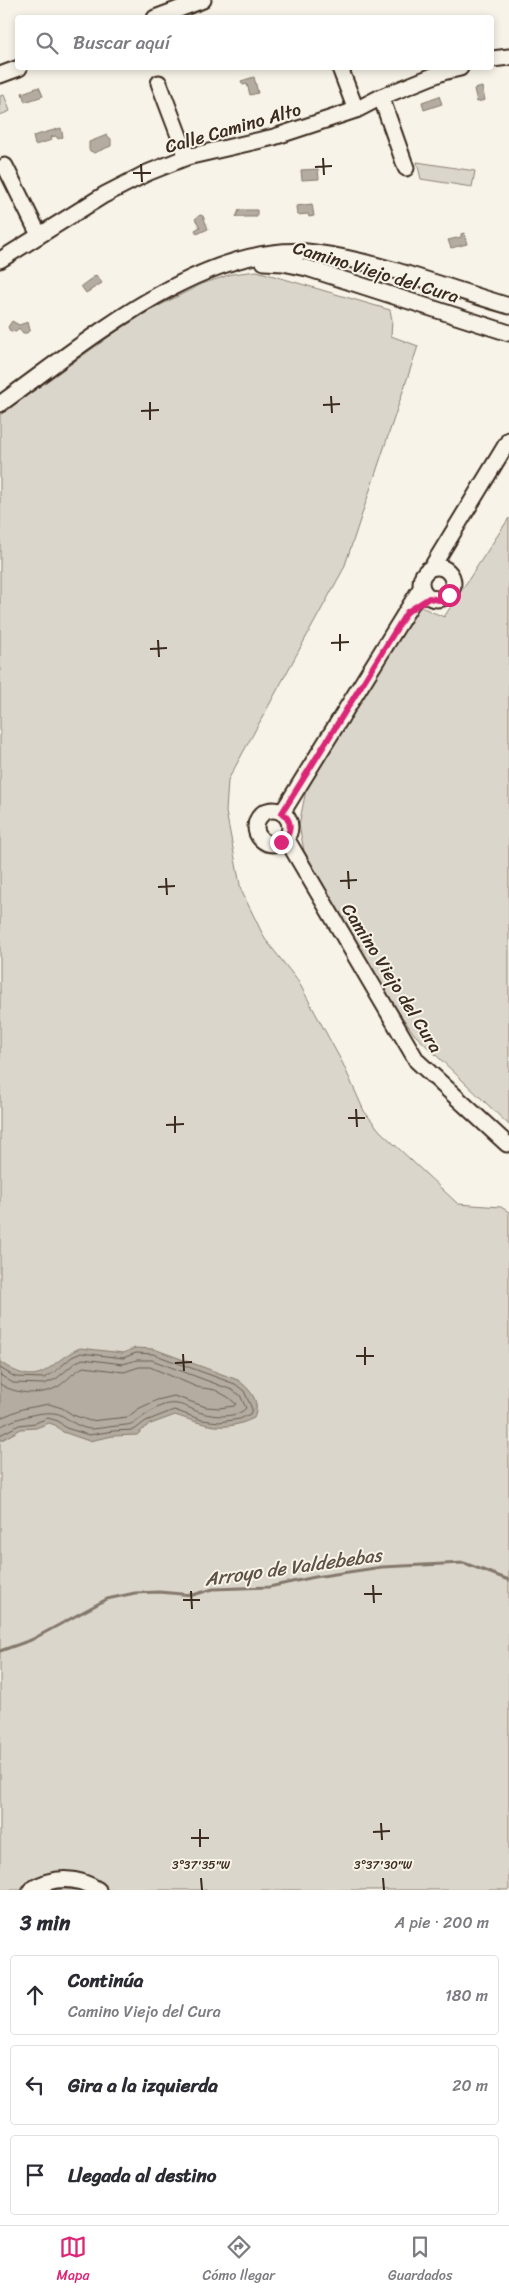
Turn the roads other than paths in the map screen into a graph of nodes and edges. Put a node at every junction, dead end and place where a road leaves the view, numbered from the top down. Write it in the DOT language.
graph roads {
  1 [pos="203,0"];
  2 [pos="163,15"];
  3 [pos="509,57"];
  4 [pos="494,59"];
  5 [pos="15,69"];
  6 [pos="341,70"];
  7 [pos="452,70"];
  8 [pos="0,75"];
  9 [pos="159,83"];
  10 [pos="381,97"];
  11 [pos="356,110"];
  12 [pos="187,157"];
  13 [pos="5,166"];
  14 [pos="406,168"];
  15 [pos="40,235"];
  16 [pos="0,260"];
  17 [pos="230,264"];
  18 [pos="509,306"];
  19 [pos="509,333"];
  20 [pos="0,404"];
  21 [pos="509,440"];
  22 [pos="449,540"];
  23 [pos="432,567"];
  24 [pos="452,575"];
  25 [pos="425,593"];
  26 [pos="282,813"];
  27 [pos="286,838"];
  28 [pos="507,1144"];
  29 [pos="31,1890"];
  30 [pos="98,1890"];
  1 -- 2 [label="street"];
  3 -- 4 [label="street"];
  5 -- 8 [label="street"];
  6 -- 11 [label="street"];
  7 -- 10 [label="street, Calle Camino Alto"];
  9 -- 12 [label="street"];
  10 -- 11 [label="street, Calle Camino Alto"];
  10 -- 14 [label="street"];
  11 -- 12 [label="street, Calle Camino Alto"];
  12 -- 15 [label="street, Calle Camino Alto"];
  13 -- 15 [label="street"];
  15 -- 16 [label="street, Calle Camino Alto"];
  17 -- 18 [label="street, Camino Viejo del Cura"];
  17 -- 19 [label="street, Camino Viejo del Cura"];
  17 -- 20 [label="street, Camino Viejo del Cura"];
  21 -- 22 [label="street"];
  22 -- 23 [label="street"];
  22 -- 24 [label="street"];
  23 -- 24 [label="street"];
  23 -- 25 [label="street"];
  24 -- 25 [label="street"];
  25 -- 26 [label="street"];
  26 -- 27 [label="street"];
  26 -- 27 [label="street"];
  27 -- 28 [label="street, Camino Viejo del Cura"];
  29 -- 30 [label="street"];
}
